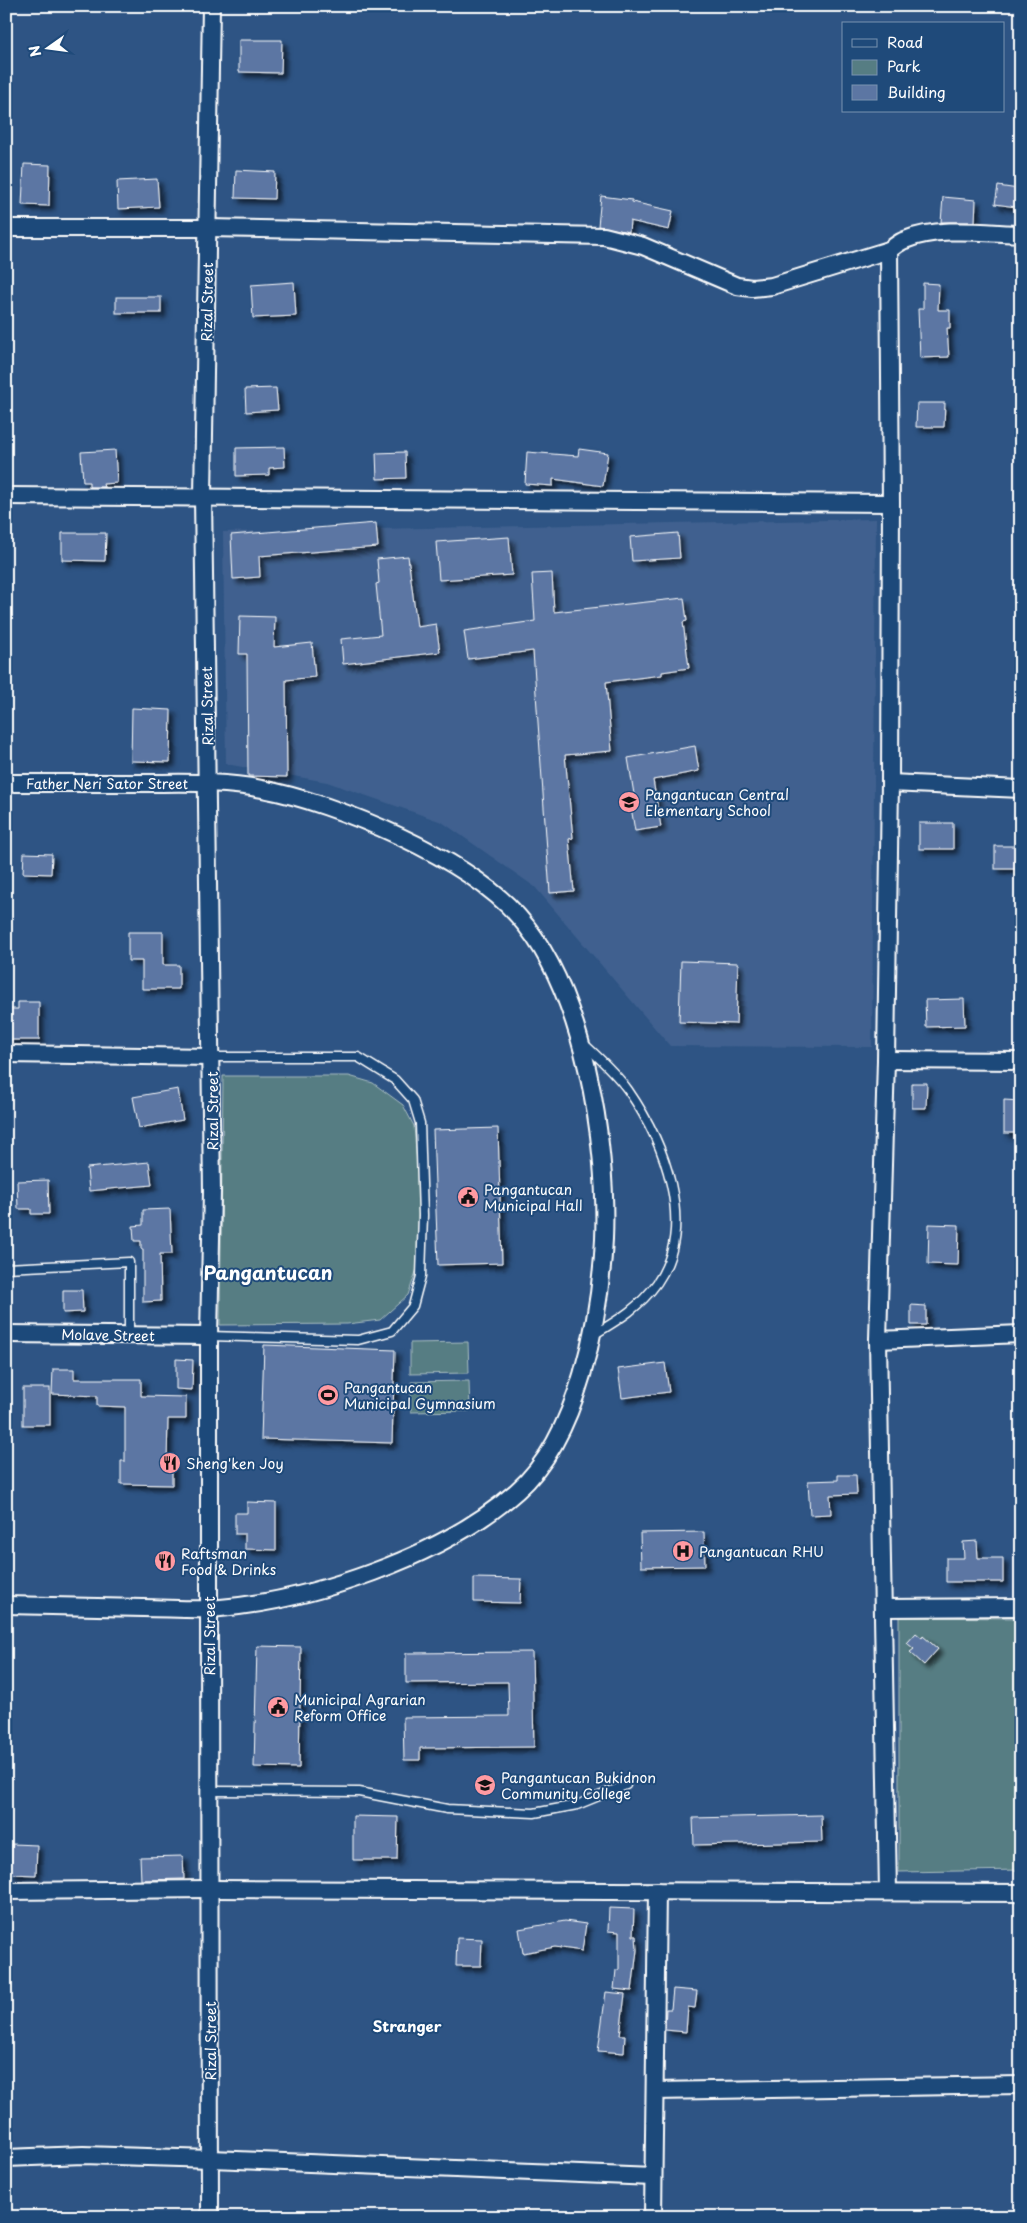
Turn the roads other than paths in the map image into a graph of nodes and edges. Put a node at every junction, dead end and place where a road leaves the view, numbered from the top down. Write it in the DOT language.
graph roads {
  1 [pos="211,6"];
  2 [pos="6,228"];
  3 [pos="208,228"];
  4 [pos="1021,234"];
  5 [pos="889,250"];
  6 [pos="6,496"];
  7 [pos="203,496"];
  8 [pos="891,502"];
  9 [pos="208,782"];
  10 [pos="6,783"];
  11 [pos="890,783"];
  12 [pos="1021,789"];
  13 [pos="578,1039"];
  14 [pos="6,1054"];
  15 [pos="211,1056"];
  16 [pos="886,1060"];
  17 [pos="1021,1061"];
  18 [pos="6,1268"];
  19 [pos="6,1334"];
  20 [pos="1021,1334"];
  21 [pos="129,1335"];
  22 [pos="209,1336"];
  23 [pos="592,1336"];
  24 [pos="878,1340"];
  25 [pos="6,1605"];
  26 [pos="1021,1607"];
  27 [pos="884,1608"];
  28 [pos="209,1609"];
  29 [pos="626,1784"];
  30 [pos="209,1791"];
  31 [pos="209,1889"];
  32 [pos="6,1891"];
  33 [pos="657,1891"];
  34 [pos="888,1892"];
  35 [pos="1021,1893"];
  36 [pos="1021,2085"];
  37 [pos="655,2091"];
  38 [pos="6,2158"];
  39 [pos="211,2159"];
  40 [pos="653,2177"];
  41 [pos="210,2217"];
  42 [pos="653,2217"];
  1 -- 3 [label="street, Rizal Street"];
  2 -- 3 [label="street"];
  3 -- 5 [label="street"];
  3 -- 7 [label="street, Rizal Street"];
  4 -- 5 [label="street"];
  5 -- 8 [label="street"];
  6 -- 7 [label="street"];
  7 -- 8 [label="street"];
  7 -- 9 [label="street, Rizal Street"];
  8 -- 11 [label="street"];
  9 -- 10 [label="street, Father Neri Sator Street"];
  9 -- 13 [label="street, Father Neri Sator Street"];
  9 -- 15 [label="street, Rizal Street"];
  11 -- 12 [label="street"];
  11 -- 16 [label="street"];
  13 -- 23 [label="street, Father Neri Sator Street"];
  13 -- 23 [label="lane"];
  14 -- 15 [label="street"];
  15 -- 22 [label="street, Rizal Street"];
  15 -- 22 [label="lane"];
  16 -- 17 [label="street"];
  16 -- 24 [label="street"];
  18 -- 21 [label="lane"];
  19 -- 21 [label="street, Molave Street"];
  20 -- 24 [label="street"];
  21 -- 22 [label="street, Molave Street"];
  22 -- 28 [label="street, Rizal Street"];
  23 -- 28 [label="street, Father Neri Sator Street"];
  24 -- 27 [label="street"];
  25 -- 28 [label="street, Father Neri Sator Street"];
  26 -- 27 [label="street"];
  27 -- 34 [label="street"];
  28 -- 30 [label="street, Rizal Street"];
  29 -- 30 [label="lane"];
  30 -- 31 [label="street, Rizal Street"];
  31 -- 32 [label="street"];
  31 -- 33 [label="street"];
  31 -- 39 [label="street, Rizal Street"];
  33 -- 34 [label="street"];
  33 -- 37 [label="street"];
  34 -- 35 [label="street"];
  36 -- 37 [label="street"];
  37 -- 40 [label="street"];
  38 -- 39 [label="street"];
  39 -- 40 [label="street"];
  39 -- 41 [label="street, Rizal Street"];
  40 -- 42 [label="street"];
}
